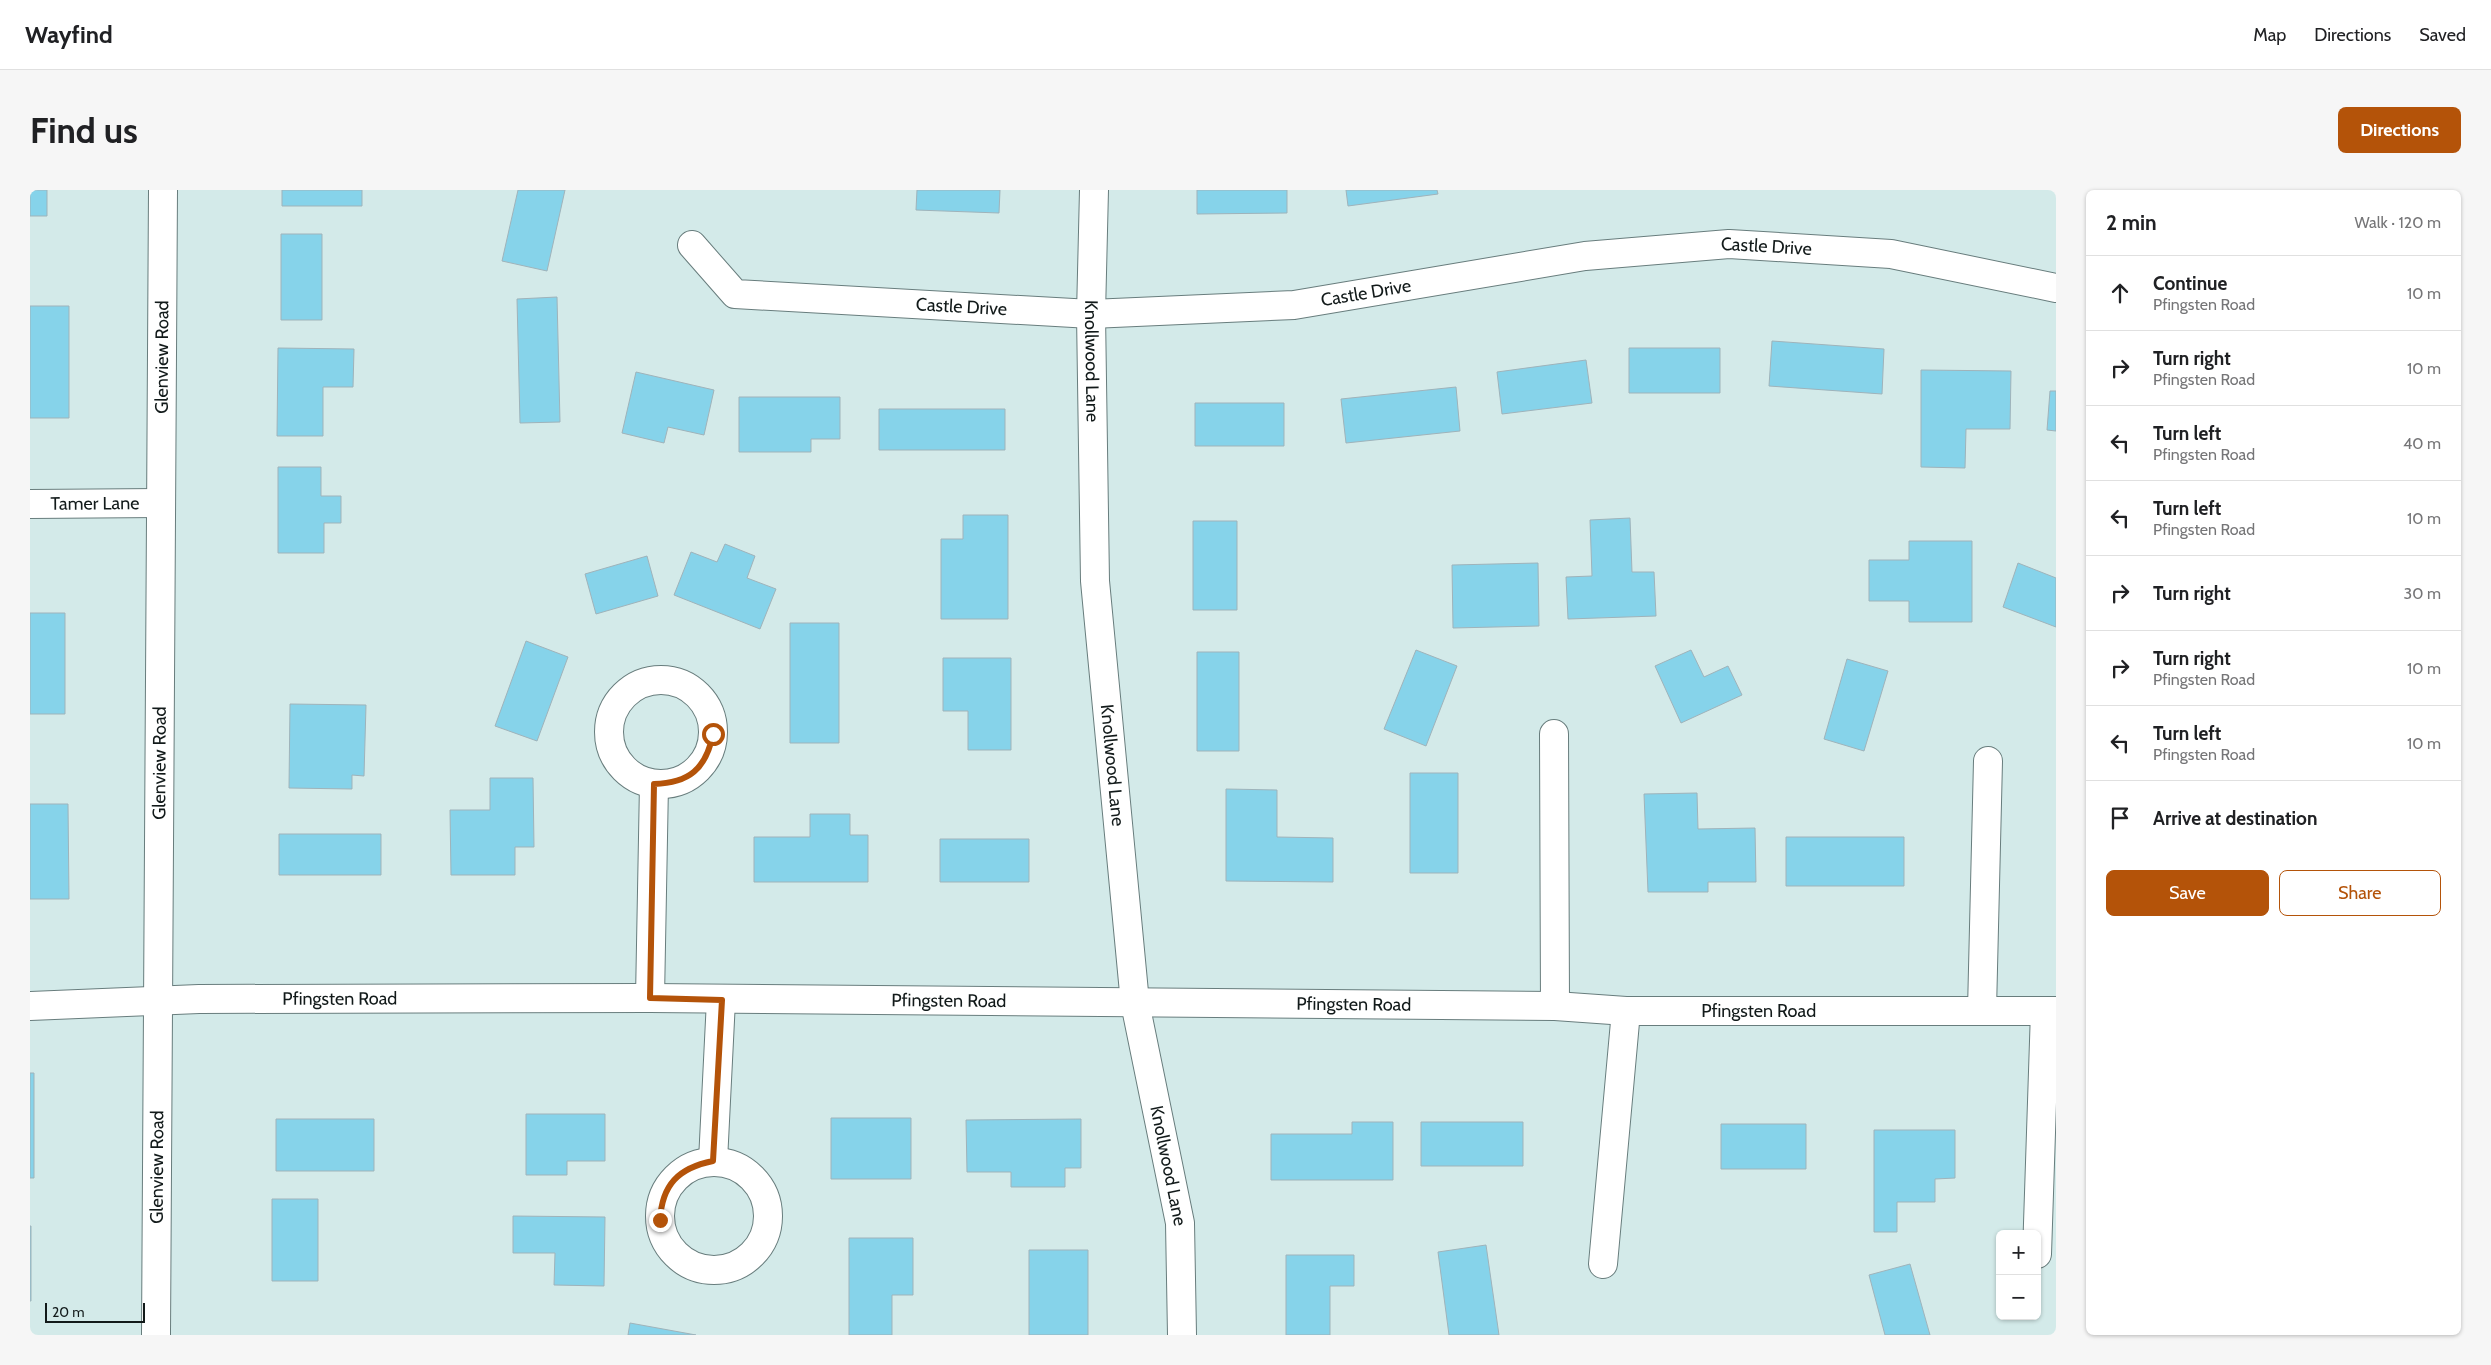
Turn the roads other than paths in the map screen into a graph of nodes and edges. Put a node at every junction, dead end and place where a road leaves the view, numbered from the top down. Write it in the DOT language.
graph roads {
  1 [pos="164,190"];
  2 [pos="1094,190"];
  3 [pos="692,245"];
  4 [pos="2056,288"];
  5 [pos="1091,314"];
  6 [pos="160,503"];
  7 [pos="30,504"];
  8 [pos="1554,734"];
  9 [pos="1988,761"];
  10 [pos="654,784"];
  11 [pos="650,998"];
  12 [pos="722,1000"];
  13 [pos="158,1002"];
  14 [pos="1135,1003"];
  15 [pos="30,1006"];
  16 [pos="1554,1006"];
  17 [pos="1982,1010"];
  18 [pos="1626,1011"];
  19 [pos="2051,1011"];
  20 [pos="713,1161"];
  21 [pos="2038,1230"];
  22 [pos="1603,1264"];
  23 [pos="156,1335"];
  24 [pos="1182,1335"];
  1 -- 6 [label="street, Glenview Road"];
  2 -- 5 [label="street, Knollwood Lane"];
  3 -- 5 [label="street, Castle Drive"];
  4 -- 5 [label="street, Castle Drive"];
  5 -- 14 [label="street, Knollwood Lane"];
  6 -- 7 [label="street, Tamer Lane"];
  6 -- 13 [label="street, Glenview Road"];
  8 -- 16 [label="street"];
  9 -- 17 [label="street"];
  10 -- 11 [label="street"];
  11 -- 12 [label="street, Pfingsten Road"];
  11 -- 13 [label="street, Pfingsten Road"];
  12 -- 14 [label="street, Pfingsten Road"];
  12 -- 20 [label="street"];
  13 -- 15 [label="street, Pfingsten Road"];
  13 -- 23 [label="street, Glenview Road"];
  14 -- 16 [label="street, Pfingsten Road"];
  14 -- 24 [label="street, Knollwood Lane"];
  16 -- 18 [label="street, Pfingsten Road"];
  17 -- 18 [label="street, Pfingsten Road"];
  17 -- 19 [label="street, Pfingsten Road"];
  18 -- 22 [label="street"];
  19 -- 21 [label="street"];
}
